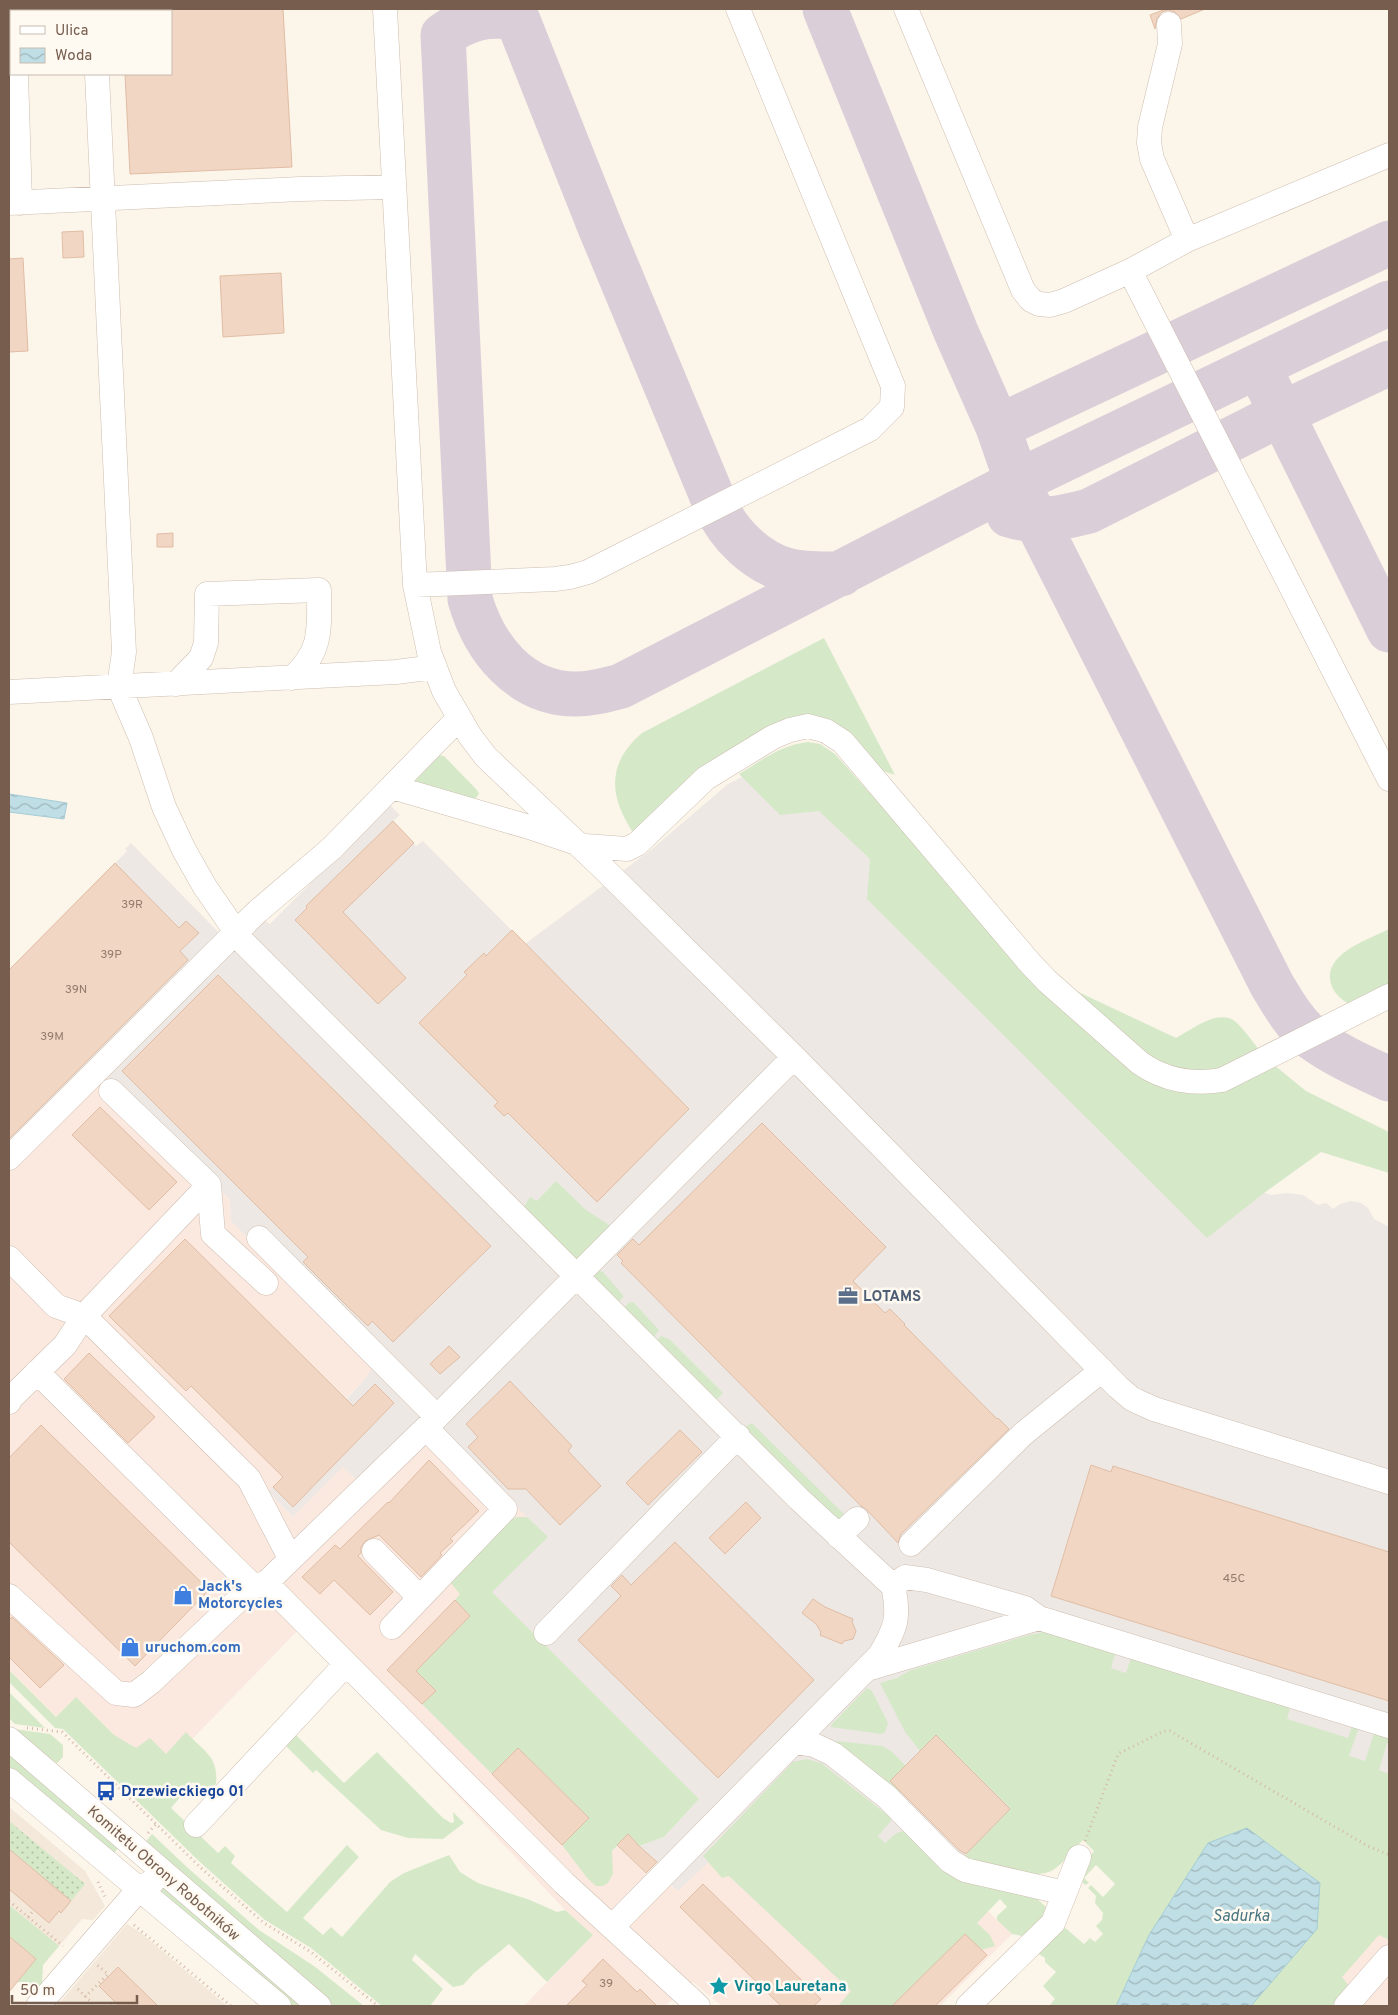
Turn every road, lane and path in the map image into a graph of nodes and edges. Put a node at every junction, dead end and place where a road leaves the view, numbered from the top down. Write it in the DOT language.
graph roads {
  1 [pos="385,9"];
  2 [pos="738,9"];
  3 [pos="906,9"];
  4 [pos="1169,24"];
  5 [pos="16,75"];
  6 [pos="97,75"];
  7 [pos="1389,155"];
  8 [pos="394,187"];
  9 [pos="104,199"];
  10 [pos="15,203"];
  11 [pos="1187,240"];
  12 [pos="1130,271"];
  13 [pos="415,585"];
  14 [pos="435,667"];
  15 [pos="292,678"];
  16 [pos="176,684"];
  17 [pos="119,687"];
  18 [pos="9,692"];
  19 [pos="459,718"];
  20 [pos="1389,779"];
  21 [pos="392,787"];
  22 [pos="576,842"];
  23 [pos="236,932"];
  24 [pos="1389,996"];
  25 [pos="794,1057"];
  26 [pos="111,1091"];
  27 [pos="9,1158"];
  28 [pos="209,1185"];
  29 [pos="259,1238"];
  30 [pos="9,1258"];
  31 [pos="577,1277"];
  32 [pos="266,1283"];
  33 [pos="84,1316"];
  34 [pos="1102,1370"];
  35 [pos="37,1372"];
  36 [pos="9,1402"];
  37 [pos="431,1422"];
  38 [pos="738,1436"];
  39 [pos="1389,1482"];
  40 [pos="857,1519"];
  41 [pos="838,1536"];
  42 [pos="911,1544"];
  43 [pos="374,1551"];
  44 [pos="290,1558"];
  45 [pos="259,1584"];
  46 [pos="893,1586"];
  47 [pos="9,1596"];
  48 [pos="420,1598"];
  49 [pos="1040,1618"];
  50 [pos="392,1627"];
  51 [pos="546,1633"];
  52 [pos="346,1664"];
  53 [pos="867,1669"];
  54 [pos="1389,1726"];
  55 [pos="16,1733"];
  56 [pos="795,1742"];
  57 [pos="9,1780"];
  58 [pos="196,1825"];
  59 [pos="1389,1855"];
  60 [pos="1079,1857"];
  61 [pos="96,1879"];
  62 [pos="172,1880"];
  63 [pos="139,1889"];
  64 [pos="1064,1893"];
  65 [pos="9,1901"];
  66 [pos="109,1905"];
  67 [pos="34,1910"];
  68 [pos="28,1917"];
  69 [pos="132,1923"];
  70 [pos="612,1927"];
  71 [pos="63,1946"];
  72 [pos="1389,1957"];
  73 [pos="92,1960"];
  74 [pos="72,1984"];
  75 [pos="85,1997"];
  76 [pos="115,2003"];
  77 [pos="38,2006"];
  78 [pos="95,2006"];
  79 [pos="112,2006"];
  80 [pos="231,2006"];
  81 [pos="279,2006"];
  82 [pos="319,2006"];
  83 [pos="378,2006"];
  84 [pos="698,2006"];
  85 [pos="968,2006"];
  86 [pos="1346,2006"];
  1 -- 8 [label="street"];
  2 -- 13 [label="street"];
  3 -- 12 [label="street"];
  4 -- 11 [label="street"];
  5 -- 10 [label="street"];
  6 -- 9 [label="street"];
  7 -- 11 [label="street"];
  8 -- 9 [label="street"];
  8 -- 13 [label="street"];
  9 -- 10 [label="street"];
  9 -- 17 [label="street"];
  11 -- 12 [label="street"];
  12 -- 20 [label="street"];
  13 -- 14 [label="street"];
  14 -- 15 [label="street"];
  14 -- 19 [label="street"];
  15 -- 16 [label="street"];
  15 -- 16 [label="street"];
  16 -- 17 [label="street"];
  17 -- 18 [label="street"];
  17 -- 23 [label="street"];
  19 -- 21 [label="street"];
  19 -- 22 [label="street"];
  21 -- 22 [label="street"];
  21 -- 23 [label="street"];
  22 -- 24 [label="street"];
  22 -- 25 [label="street"];
  23 -- 27 [label="street"];
  23 -- 31 [label="street"];
  25 -- 31 [label="street"];
  25 -- 34 [label="street"];
  26 -- 28 [label="street"];
  28 -- 32 [label="street"];
  28 -- 33 [label="street"];
  29 -- 37 [label="street"];
  30 -- 33 [label="street"];
  31 -- 37 [label="street"];
  31 -- 38 [label="street"];
  33 -- 35 [label="street"];
  33 -- 44 [label="street"];
  34 -- 39 [label="street"];
  34 -- 42 [label="street"];
  35 -- 36 [label="street"];
  35 -- 45 [label="street"];
  37 -- 44 [label="street"];
  37 -- 48 [label="street"];
  38 -- 41 [label="street"];
  38 -- 51 [label="street"];
  40 -- 41 [label="street"];
  41 -- 46 [label="street"];
  43 -- 48 [label="street"];
  44 -- 45 [label="street"];
  45 -- 47 [label="street"];
  45 -- 52 [label="street"];
  46 -- 49 [label="street"];
  46 -- 53 [label="street"];
  48 -- 50 [label="street"];
  49 -- 53 [label="street"];
  49 -- 54 [label="street"];
  52 -- 58 [label="street"];
  52 -- 70 [label="street"];
  53 -- 56 [label="street"];
  55 -- 62 [label="street, Komitetu Obrony Robotników"];
  55 -- 83 [label="path"];
  56 -- 64 [label="street"];
  56 -- 70 [label="street"];
  57 -- 63 [label="street, Komitetu Obrony Robotników"];
  59 -- 60 [label="path"];
  60 -- 64 [label="street"];
  61 -- 66 [label="path"];
  62 -- 63 [label="street"];
  62 -- 82 [label="street, Komitetu Obrony Robotników"];
  63 -- 77 [label="street"];
  63 -- 81 [label="street, Komitetu Obrony Robotników"];
  64 -- 85 [label="street"];
  65 -- 68 [label="path"];
  67 -- 68 [label="path"];
  68 -- 71 [label="path"];
  69 -- 80 [label="path"];
  70 -- 84 [label="street"];
  72 -- 86 [label="street"];
  73 -- 75 [label="path"];
  74 -- 75 [label="path"];
  75 -- 78 [label="path"];
  76 -- 79 [label="path"];
}
